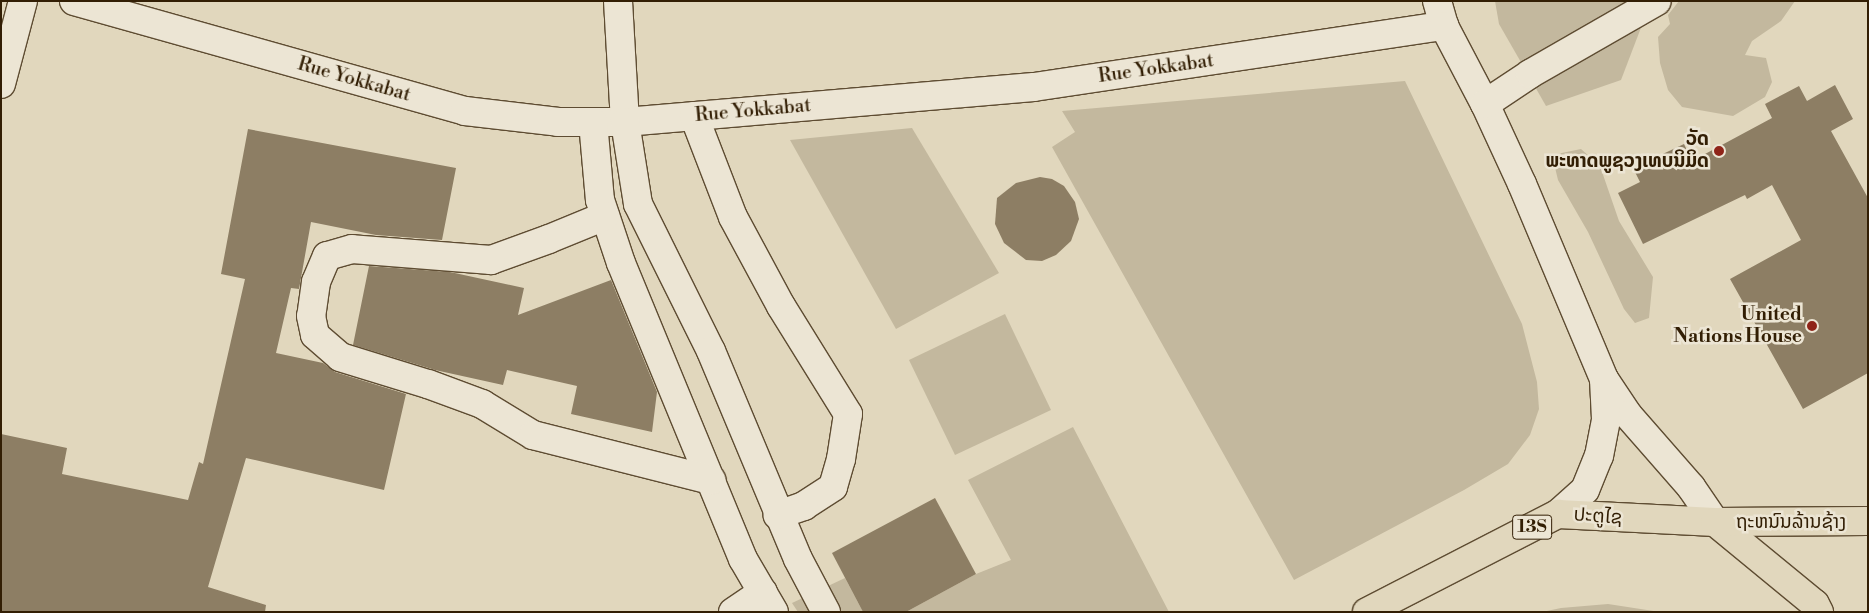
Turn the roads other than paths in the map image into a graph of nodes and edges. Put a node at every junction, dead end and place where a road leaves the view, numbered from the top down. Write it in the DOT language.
graph roads {
  1 [pos="23,1"];
  2 [pos="74,1"];
  3 [pos="618,1"];
  4 [pos="1657,1"];
  5 [pos="1441,14"];
  6 [pos="1,84"];
  7 [pos="1485,104"];
  8 [pos="694,116"];
  9 [pos="593,122"];
  10 [pos="625,122"];
  11 [pos="606,216"];
  12 [pos="1604,378"];
  13 [pos="711,480"];
  14 [pos="1558,514"];
  15 [pos="778,515"];
  16 [pos="1868,521"];
  17 [pos="1714,522"];
  18 [pos="769,602"];
  19 [pos="732,612"];
  20 [pos="826,612"];
  21 [pos="1367,612"];
  22 [pos="1819,612"];
  1 -- 6 [label="street"];
  2 -- 9 [label="street, Rue Yokkabat"];
  3 -- 10 [label="street"];
  4 -- 7 [label="street"];
  5 -- 7 [label="street"];
  5 -- 8 [label="street, Rue Yokkabat"];
  7 -- 12 [label="street"];
  8 -- 10 [label="street, Rue Yokkabat"];
  8 -- 15 [label="street"];
  9 -- 10 [label="street, Rue Yokkabat"];
  9 -- 11 [label="street"];
  10 -- 15 [label="street"];
  11 -- 13 [label="street"];
  11 -- 13 [label="street"];
  12 -- 14 [label="street"];
  12 -- 17 [label="street"];
  13 -- 18 [label="street"];
  14 -- 17 [label="highway, ປະຕູໄຊ / 13S"];
  14 -- 21 [label="highway, ປະຕູໄຊ / 13S"];
  15 -- 20 [label="street"];
  16 -- 17 [label="highway, ຖະຫນົນລ້ານຊ້າງ / 13S"];
  17 -- 22 [label="highway"];
  18 -- 19 [label="street"];
}
